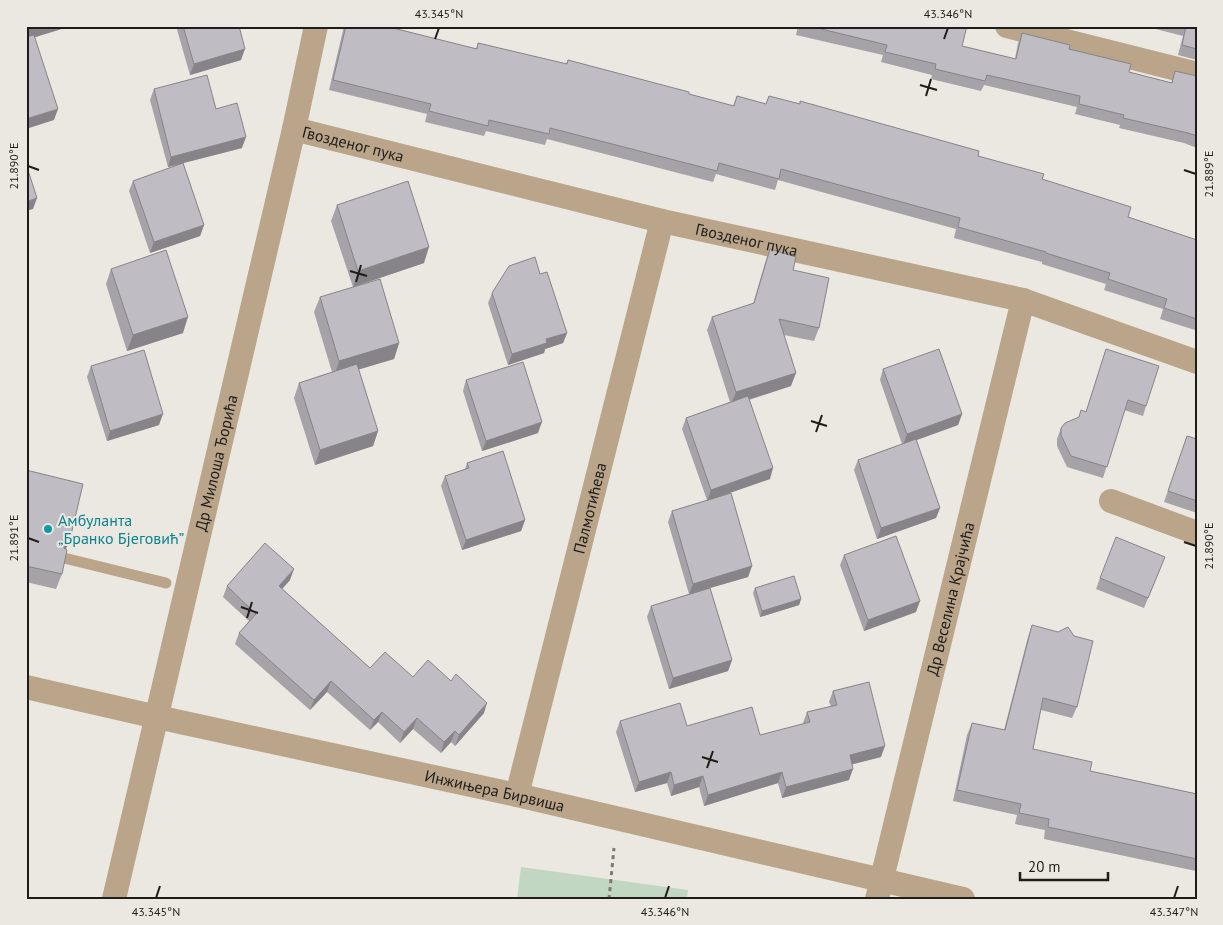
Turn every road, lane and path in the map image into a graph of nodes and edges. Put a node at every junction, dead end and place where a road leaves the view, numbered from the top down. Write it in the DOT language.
graph roads {
  1 [pos="316,26"];
  2 [pos="1007,26"];
  3 [pos="1197,74"];
  4 [pos="294,129"];
  5 [pos="662,221"];
  6 [pos="1023,300"];
  7 [pos="1197,362"];
  8 [pos="1111,501"];
  9 [pos="1197,533"];
  10 [pos="64,558"];
  11 [pos="166,583"];
  12 [pos="26,687"];
  13 [pos="157,717"];
  14 [pos="516,795"];
  15 [pos="614,848"];
  16 [pos="878,890"];
  17 [pos="114,899"];
  18 [pos="609,899"];
  19 [pos="963,899"];
  1 -- 4 [label="street, Др Милоша Ђорића"];
  2 -- 3 [label="street"];
  4 -- 5 [label="street, Гвозденог пука"];
  4 -- 13 [label="street, Др Милоша Ђорића"];
  5 -- 6 [label="street, Гвозденог пука"];
  5 -- 14 [label="street, Палмотићева"];
  6 -- 7 [label="street, Гвозденог пука"];
  6 -- 16 [label="street, Др Веселина Крајчића"];
  8 -- 9 [label="street"];
  10 -- 11 [label="lane"];
  12 -- 13 [label="street, Инжињера Бирвиша"];
  13 -- 14 [label="street, Инжињера Бирвиша"];
  13 -- 17 [label="street, Др Милоша Ђорића"];
  14 -- 16 [label="street, Инжињера Бирвиша"];
  15 -- 18 [label="path"];
  16 -- 19 [label="street, Инжињера Бирвиша"];
}
